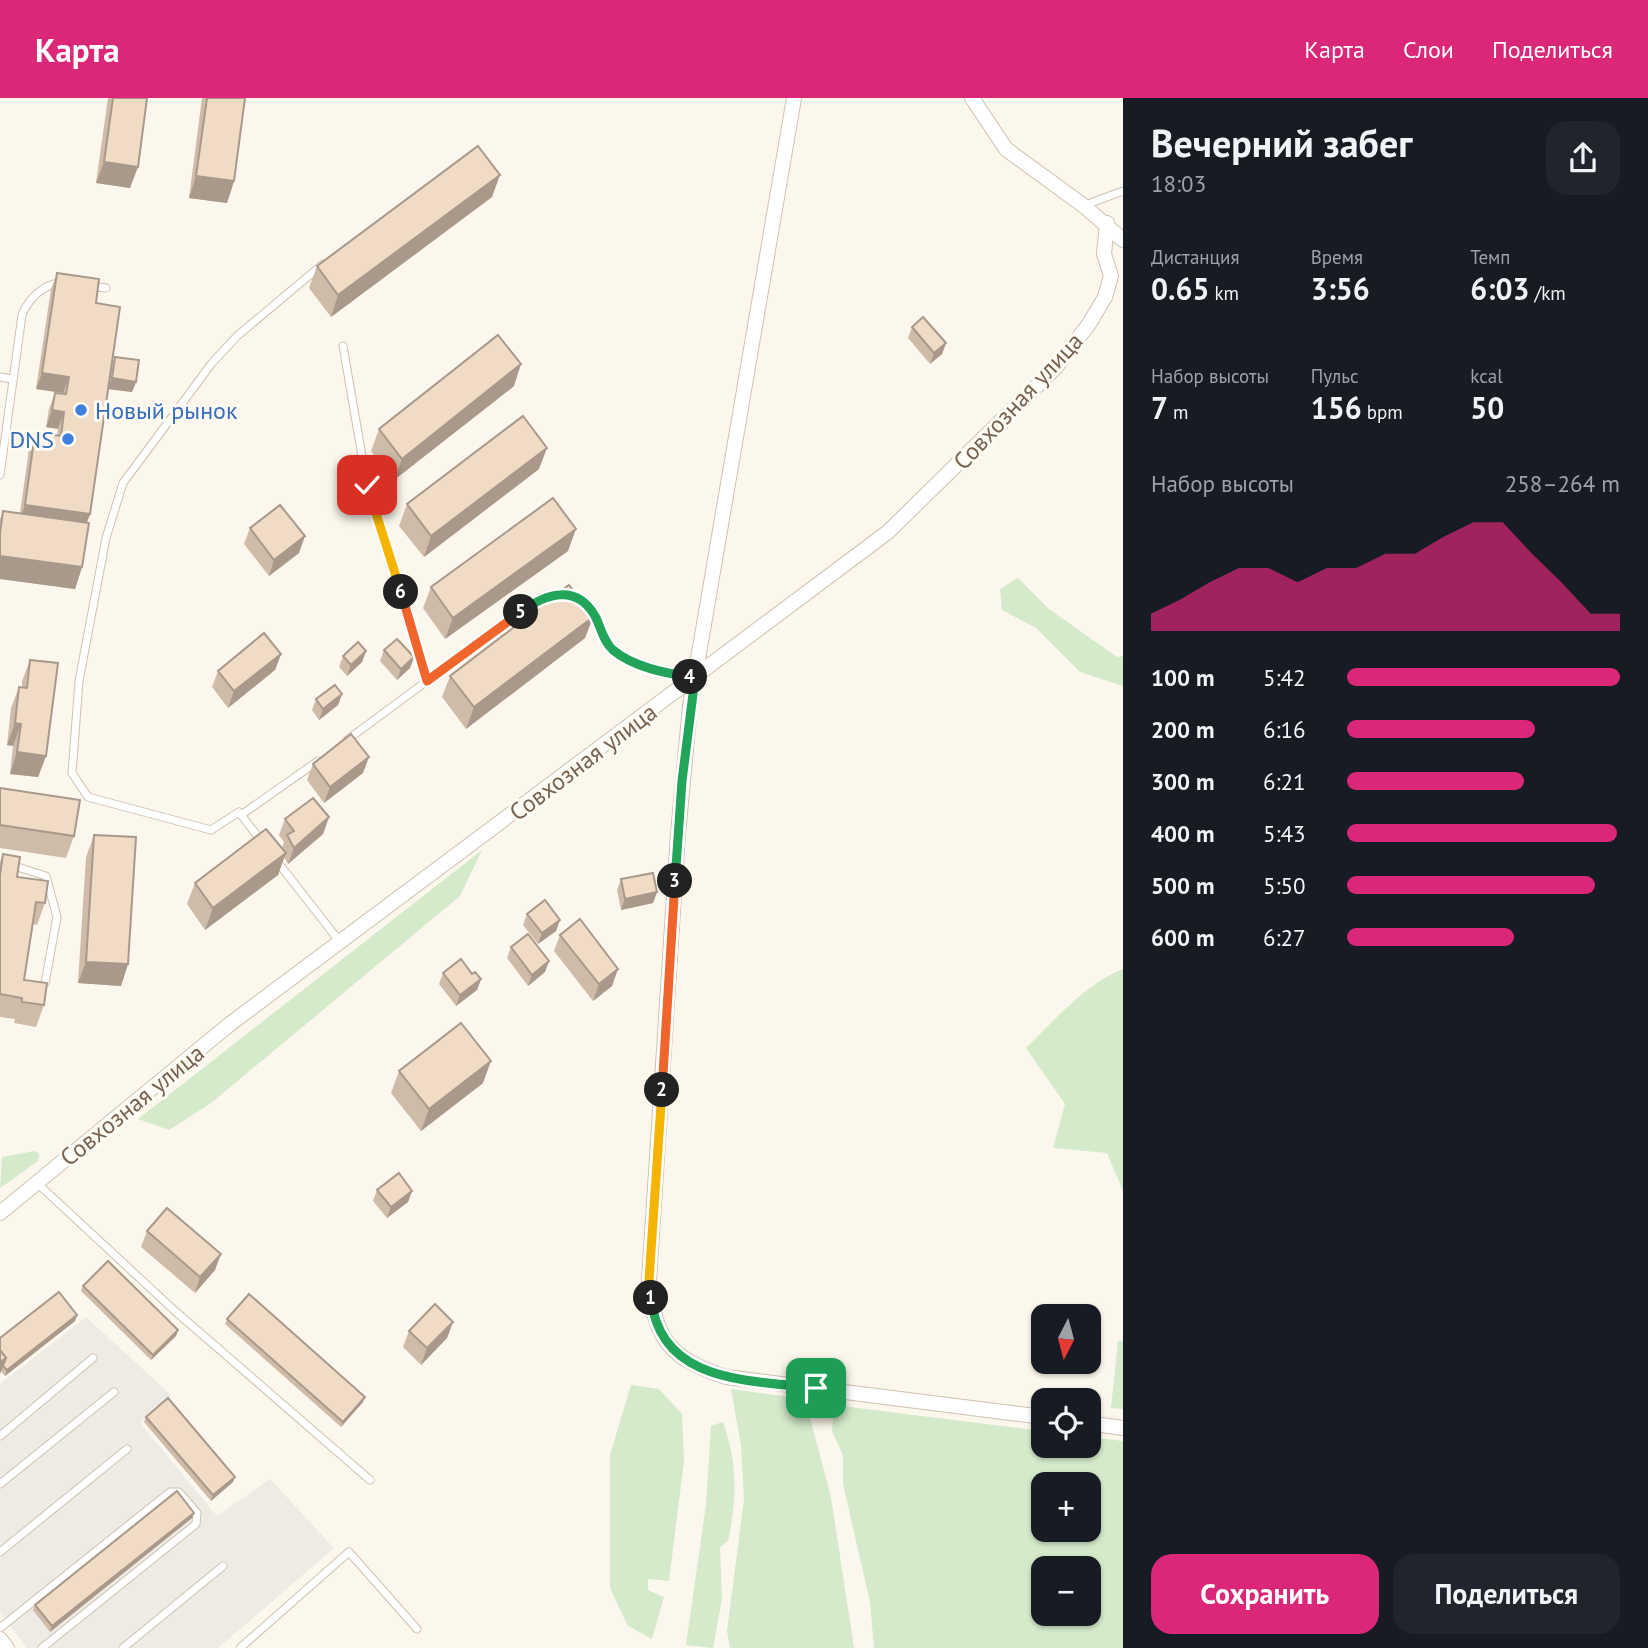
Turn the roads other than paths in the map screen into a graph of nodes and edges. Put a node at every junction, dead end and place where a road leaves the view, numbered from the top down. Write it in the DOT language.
graph roads {
  1 [pos="794,98"];
  2 [pos="972,98"];
  3 [pos="1123,191"];
  4 [pos="1084,206"];
  5 [pos="1107,223"];
  6 [pos="1123,240"];
  7 [pos="332,257"];
  8 [pos="70,284"];
  9 [pos="82,285"];
  10 [pos="106,288"];
  11 [pos="343,346"];
  12 [pos="0,377"];
  13 [pos="12,379"];
  14 [pos="0,475"];
  15 [pos="695,678"];
  16 [pos="427,681"];
  17 [pos="338,747"];
  18 [pos="327,755"];
  19 [pos="241,815"];
  20 [pos="0,865"];
  21 [pos="340,942"];
  22 [pos="45,983"];
  23 [pos="37,1182"];
  24 [pos="0,1213"];
  25 [pos="93,1358"];
  26 [pos="114,1392"];
  27 [pos="1031,1415"];
  28 [pos="1101,1424"];
  29 [pos="1123,1427"];
  30 [pos="0,1436"];
  31 [pos="127,1449"];
  32 [pos="370,1480"];
  33 [pos="0,1484"];
  34 [pos="0,1552"];
  35 [pos="223,1566"];
  36 [pos="0,1628"];
  37 [pos="417,1629"];
  38 [pos="0,1639"];
  39 [pos="7,1648"];
  40 [pos="42,1648"];
  41 [pos="123,1648"];
  42 [pos="240,1648"];
  1 -- 15 [label="street"];
  2 -- 4 [label="street"];
  3 -- 4 [label="lane"];
  4 -- 5 [label="street"];
  5 -- 6 [label="street"];
  5 -- 15 [label="street, Совхозная улица"];
  7 -- 19 [label="lane"];
  8 -- 13 [label="lane"];
  9 -- 10 [label="lane"];
  11 -- 16 [label="lane"];
  12 -- 13 [label="lane"];
  13 -- 14 [label="lane"];
  15 -- 16 [label="lane"];
  15 -- 21 [label="street, Совхозная улица"];
  15 -- 27 [label="street"];
  16 -- 17 [label="lane"];
  18 -- 19 [label="lane"];
  19 -- 21 [label="lane"];
  20 -- 22 [label="lane"];
  21 -- 23 [label="street, Совхозная улица"];
  23 -- 24 [label="street, Совхозная улица"];
  23 -- 32 [label="lane"];
  25 -- 30 [label="lane"];
  26 -- 33 [label="lane"];
  28 -- 29 [label="street"];
  31 -- 34 [label="lane"];
  35 -- 41 [label="lane"];
  36 -- 40 [label="lane"];
  37 -- 42 [label="lane"];
  38 -- 39 [label="street"];
}
